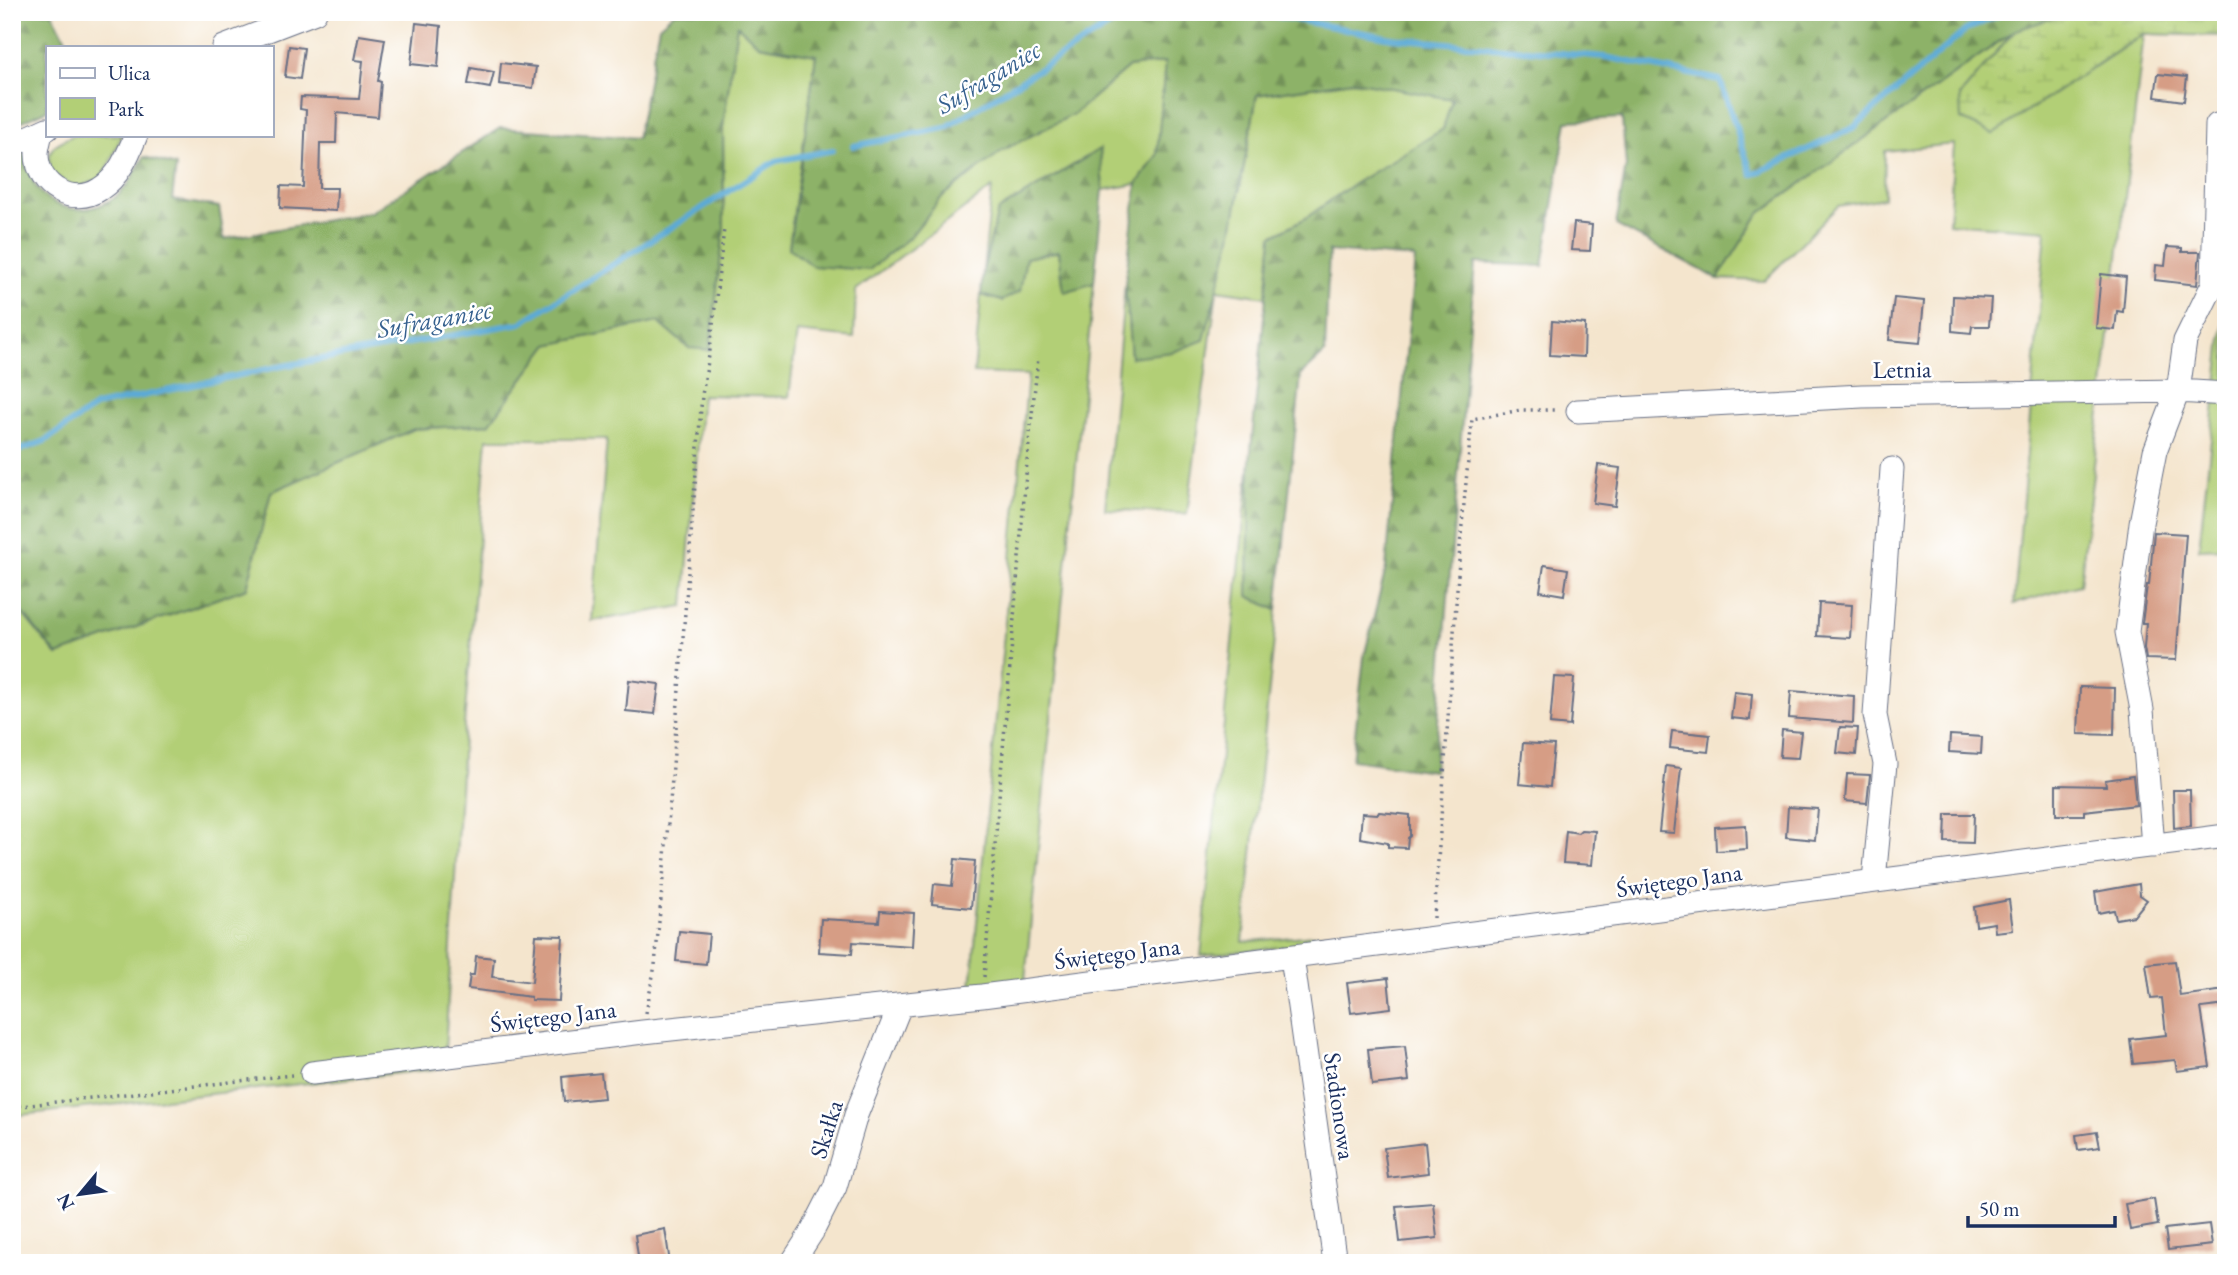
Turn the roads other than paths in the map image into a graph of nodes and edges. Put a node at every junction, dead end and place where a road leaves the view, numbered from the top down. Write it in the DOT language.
graph roads {
  1 [pos="315,12"];
  2 [pos="227,46"];
  3 [pos="2217,125"];
  4 [pos="44,131"];
  5 [pos="136,136"];
  6 [pos="12,145"];
  7 [pos="2178,391"];
  8 [pos="2226,394"];
  9 [pos="1578,411"];
  10 [pos="1892,469"];
  11 [pos="2226,836"];
  12 [pos="2153,846"];
  13 [pos="1874,880"];
  14 [pos="1292,957"];
  15 [pos="900,1006"];
  16 [pos="312,1073"];
  17 [pos="792,1263"];
  18 [pos="1335,1263"];
  1 -- 2 [label="street"];
  3 -- 7 [label="street"];
  4 -- 5 [label="street"];
  4 -- 6 [label="street"];
  7 -- 8 [label="street, Letnia"];
  7 -- 9 [label="street, Letnia"];
  7 -- 12 [label="street"];
  10 -- 13 [label="street"];
  11 -- 12 [label="street, Świętego Jana"];
  12 -- 13 [label="street, Świętego Jana"];
  13 -- 14 [label="street, Świętego Jana"];
  14 -- 15 [label="street, Świętego Jana"];
  14 -- 18 [label="street, Stadionowa"];
  15 -- 16 [label="street, Świętego Jana"];
  15 -- 17 [label="street, Skałka"];
}
